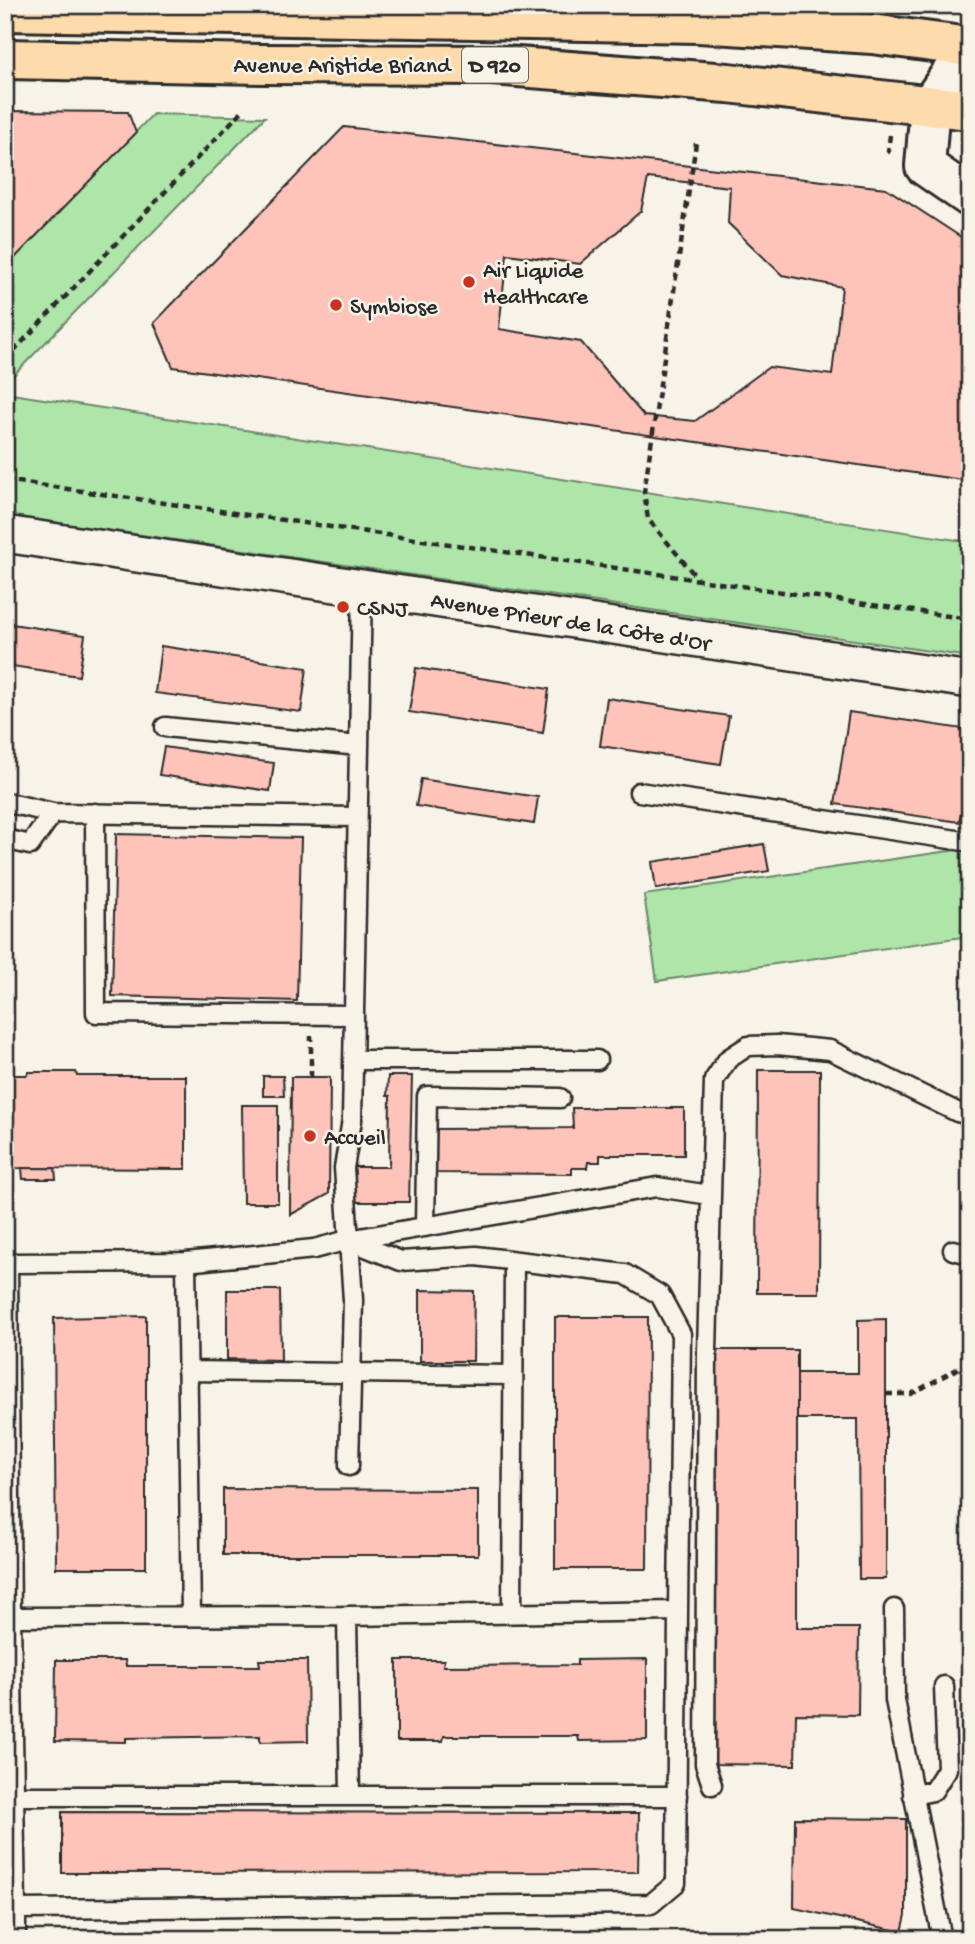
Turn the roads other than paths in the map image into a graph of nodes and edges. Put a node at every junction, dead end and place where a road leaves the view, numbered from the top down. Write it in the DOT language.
graph roads {
  1 [pos="5,11"];
  2 [pos="402,11"];
  3 [pos="969,48"];
  4 [pos="5,59"];
  5 [pos="930,105"];
  6 [pos="970,110"];
  7 [pos="970,197"];
  8 [pos="5,534"];
  9 [pos="362,588"];
  10 [pos="970,680"];
  11 [pos="165,727"];
  12 [pos="359,746"];
  13 [pos="639,792"];
  14 [pos="5,802"];
  15 [pos="54,813"];
  16 [pos="95,813"];
  17 [pos="357,817"];
  18 [pos="5,839"];
  19 [pos="970,842"];
  20 [pos="353,1015"];
  21 [pos="353,1060"];
  22 [pos="597,1060"];
  23 [pos="560,1098"];
  24 [pos="970,1115"];
  25 [pos="710,1195"];
  26 [pos="425,1227"];
  27 [pos="348,1240"];
  28 [pos="7,1262"];
  29 [pos="186,1262"];
  30 [pos="514,1262"];
  31 [pos="187,1371"];
  32 [pos="351,1373"];
  33 [pos="513,1375"];
  34 [pos="349,1466"];
  35 [pos="894,1609"];
  36 [pos="678,1611"];
  37 [pos="512,1614"];
  38 [pos="191,1616"];
  39 [pos="346,1616"];
  40 [pos="8,1617"];
  41 [pos="944,1686"];
  42 [pos="712,1785"];
  43 [pos="913,1795"];
  44 [pos="13,1796"];
  45 [pos="350,1796"];
  46 [pos="677,1796"];
  47 [pos="16,1909"];
  48 [pos="16,1939"];
  49 [pos="942,1939"];
  1 -- 2 [label="main road, Avenue Aristide Briand / D 920"];
  2 -- 3 [label="main road, Avenue Aristide Briand / D 920"];
  3 -- 5 [label="street"];
  4 -- 5 [label="main road, Avenue Aristide Briand / D 920"];
  5 -- 6 [label="main road, Avenue Aristide Briand / D 920"];
  5 -- 7 [label="street"];
  8 -- 9 [label="street, Avenue Prieur de la Côte d'Or"];
  9 -- 10 [label="street, Avenue Prieur de la Côte d'Or"];
  9 -- 12 [label="lane"];
  11 -- 12 [label="lane"];
  12 -- 17 [label="lane"];
  13 -- 19 [label="lane"];
  14 -- 15 [label="lane"];
  15 -- 16 [label="lane"];
  15 -- 18 [label="lane"];
  16 -- 17 [label="lane"];
  16 -- 20 [label="lane"];
  17 -- 20 [label="lane"];
  20 -- 21 [label="lane"];
  21 -- 22 [label="lane"];
  21 -- 27 [label="lane"];
  23 -- 26 [label="lane"];
  24 -- 25 [label="lane"];
  25 -- 26 [label="lane"];
  25 -- 42 [label="lane"];
  26 -- 27 [label="lane"];
  27 -- 29 [label="lane"];
  27 -- 30 [label="lane"];
  27 -- 32 [label="lane"];
  28 -- 29 [label="lane"];
  28 -- 40 [label="lane"];
  29 -- 31 [label="lane"];
  30 -- 33 [label="lane"];
  30 -- 36 [label="lane"];
  31 -- 32 [label="lane"];
  31 -- 38 [label="lane"];
  32 -- 33 [label="lane"];
  32 -- 34 [label="lane"];
  33 -- 37 [label="lane"];
  35 -- 43 [label="lane"];
  36 -- 37 [label="lane"];
  36 -- 46 [label="lane"];
  37 -- 39 [label="lane"];
  38 -- 39 [label="lane"];
  38 -- 40 [label="lane"];
  39 -- 45 [label="lane"];
  40 -- 44 [label="lane"];
  41 -- 43 [label="lane"];
  43 -- 49 [label="lane"];
  44 -- 45 [label="lane"];
  44 -- 47 [label="lane"];
  45 -- 46 [label="lane"];
  46 -- 47 [label="lane"];
  47 -- 48 [label="lane"];
}
